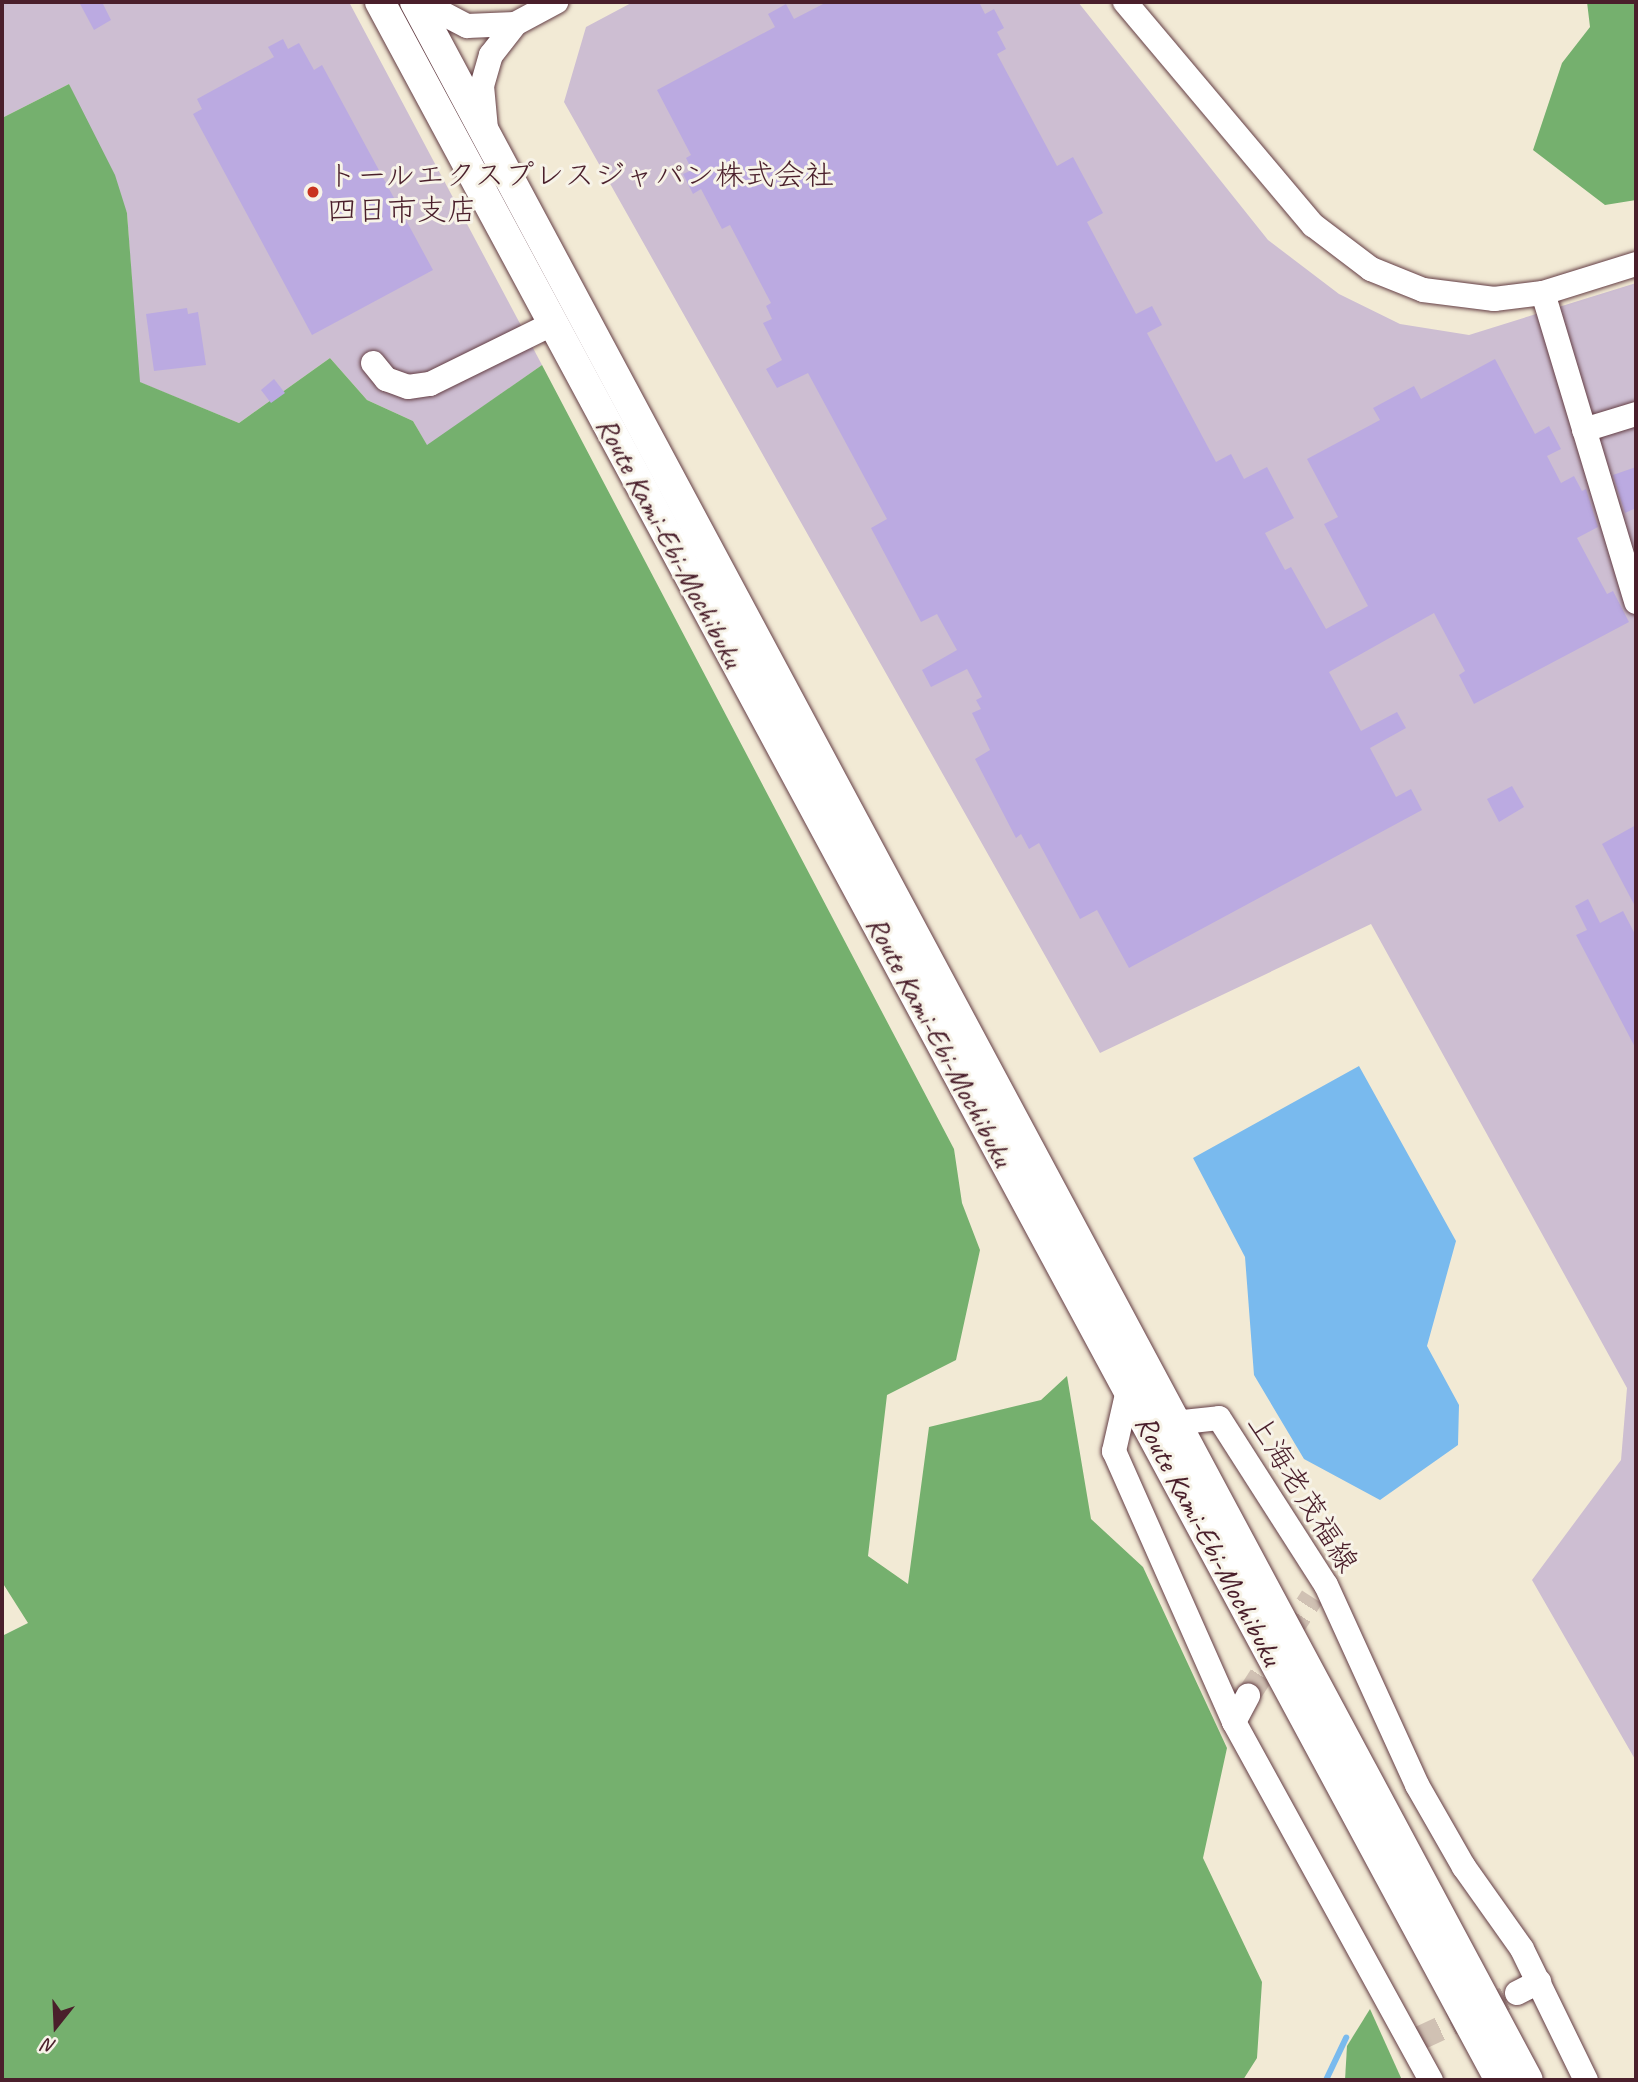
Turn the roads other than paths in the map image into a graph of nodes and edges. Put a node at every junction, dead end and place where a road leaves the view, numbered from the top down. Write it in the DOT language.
graph roads {
  1 [pos="380,2"];
  2 [pos="415,2"];
  3 [pos="421,2"];
  4 [pos="556,2"];
  5 [pos="1125,2"];
  6 [pos="515,24"];
  7 [pos="488,140"];
  8 [pos="1636,264"];
  9 [pos="1543,293"];
  10 [pos="552,324"];
  11 [pos="373,363"];
  12 [pos="1636,414"];
  13 [pos="1584,430"];
  14 [pos="1636,602"];
  15 [pos="1128,1390"];
  16 [pos="1174,1423"];
  17 [pos="1248,1696"];
  18 [pos="1234,1722"];
  19 [pos="1539,1982"];
  20 [pos="1517,1993"];
  21 [pos="1431,2080"];
  22 [pos="1500,2080"];
  23 [pos="1528,2080"];
  24 [pos="1586,2080"];
  1 -- 10 [label="main road, Route Kami-Ebi-Mochibuku"];
  2 -- 7 [label="main road, Route Kami-Ebi-Mochibuku"];
  3 -- 6 [label="street"];
  4 -- 6 [label="street"];
  5 -- 9 [label="street"];
  6 -- 7 [label="street"];
  7 -- 16 [label="main road, Route Kami-Ebi-Mochibuku"];
  8 -- 9 [label="street"];
  9 -- 13 [label="street"];
  10 -- 11 [label="street"];
  10 -- 15 [label="main road, Route Kami-Ebi-Mochibuku"];
  12 -- 13 [label="street"];
  13 -- 14 [label="street"];
  15 -- 18 [label="street"];
  15 -- 22 [label="main road, Route Kami-Ebi-Mochibuku"];
  16 -- 19 [label="street, 上海老茂福線"];
  16 -- 23 [label="main road, Route Kami-Ebi-Mochibuku"];
  17 -- 18 [label="street"];
  18 -- 21 [label="street"];
  19 -- 20 [label="street"];
  19 -- 24 [label="street, 上海老茂福線"];
}
